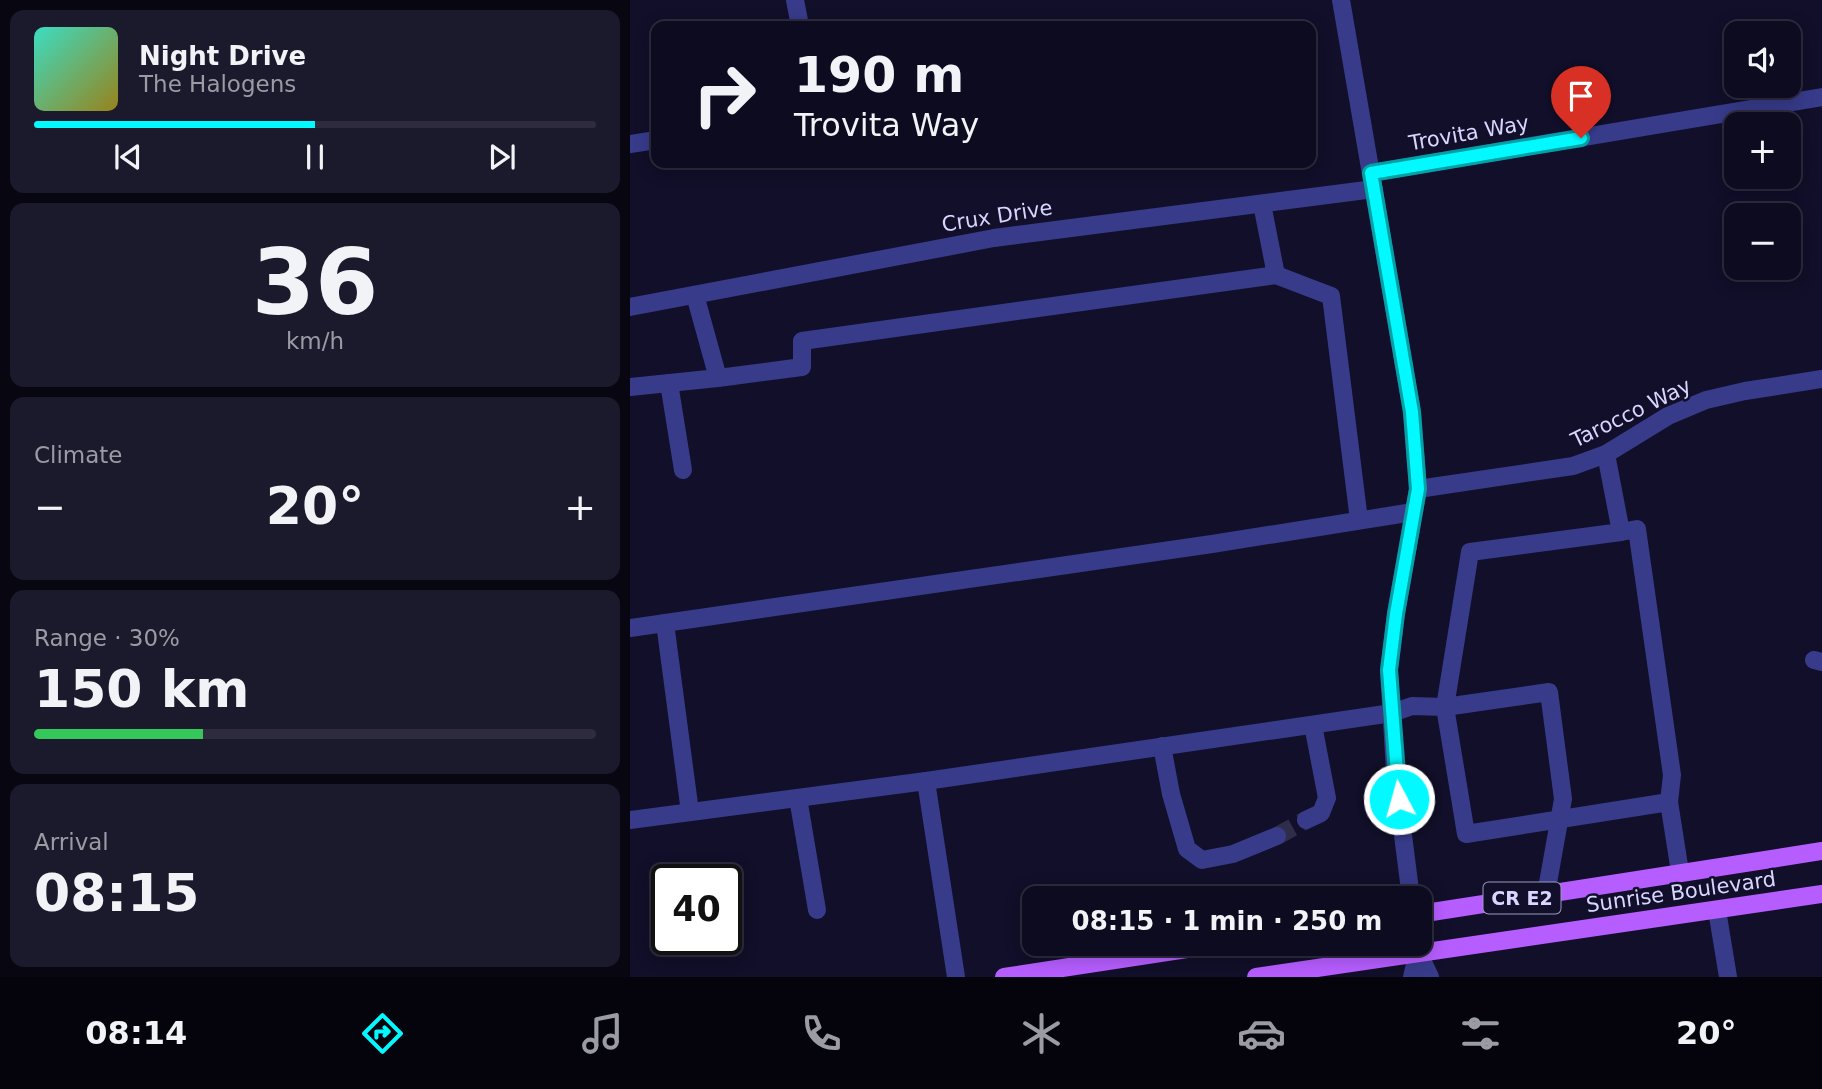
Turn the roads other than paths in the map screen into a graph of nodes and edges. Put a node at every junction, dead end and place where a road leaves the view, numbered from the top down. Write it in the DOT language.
graph roads {
  1 [pos="796,0"];
  2 [pos="1341,0"];
  3 [pos="799,21"];
  4 [pos="1822,97"];
  5 [pos="651,141"];
  6 [pos="630,144"];
  7 [pos="1373,181"];
  8 [pos="1262,204"];
  9 [pos="1276,275"];
  10 [pos="695,295"];
  11 [pos="630,307"];
  12 [pos="718,378"];
  13 [pos="1822,379"];
  14 [pos="669,383"];
  15 [pos="630,387"];
  16 [pos="1606,454"];
  17 [pos="683,470"];
  18 [pos="1418,489"];
  19 [pos="1413,512"];
  20 [pos="1359,520"];
  21 [pos="1621,532"];
  22 [pos="665,623"];
  23 [pos="630,628"];
  24 [pos="1445,707"];
  25 [pos="1392,713"];
  26 [pos="1313,724"];
  27 [pos="1163,746"];
  28 [pos="926,781"];
  29 [pos="798,798"];
  30 [pos="1669,802"];
  31 [pos="690,812"];
  32 [pos="630,820"];
  33 [pos="1306,820"];
  34 [pos="1559,820"];
  35 [pos="1277,836"];
  36 [pos="1822,851"];
  37 [pos="1680,872"];
  38 [pos="1409,886"];
  39 [pos="1546,894"];
  40 [pos="1822,894"];
  41 [pos="817,910"];
  42 [pos="1717,910"];
  43 [pos="1432,912"];
  44 [pos="1432,946"];
  45 [pos="1141,956"];
  46 [pos="1373,956"];
  47 [pos="1416,956"];
  48 [pos="1421,956"];
  49 [pos="956,977"];
  50 [pos="1004,977"];
  51 [pos="1256,977"];
  52 [pos="1412,977"];
  53 [pos="1430,977"];
  54 [pos="1728,977"];
  1 -- 3 [label="street"];
  2 -- 7 [label="street"];
  4 -- 7 [label="street, Trovita Way"];
  5 -- 6 [label="street"];
  7 -- 8 [label="street, Crux Drive"];
  7 -- 18 [label="street"];
  8 -- 9 [label="street"];
  8 -- 10 [label="street, Crux Drive"];
  9 -- 12 [label="street"];
  9 -- 20 [label="street"];
  10 -- 11 [label="street, Crux Drive"];
  10 -- 12 [label="street"];
  12 -- 14 [label="street"];
  13 -- 16 [label="street, Tarocco Way"];
  14 -- 15 [label="street"];
  14 -- 17 [label="street"];
  16 -- 18 [label="street, Tarocco Way"];
  16 -- 21 [label="street"];
  18 -- 19 [label="street"];
  19 -- 20 [label="street"];
  19 -- 25 [label="street"];
  20 -- 22 [label="street"];
  21 -- 24 [label="street"];
  21 -- 30 [label="street"];
  22 -- 23 [label="street"];
  22 -- 31 [label="street"];
  24 -- 25 [label="street"];
  24 -- 34 [label="street"];
  24 -- 34 [label="street"];
  25 -- 26 [label="street"];
  25 -- 38 [label="street"];
  26 -- 27 [label="street"];
  26 -- 33 [label="street"];
  27 -- 28 [label="street"];
  27 -- 35 [label="street"];
  28 -- 29 [label="street"];
  28 -- 49 [label="street"];
  29 -- 31 [label="street"];
  29 -- 41 [label="street"];
  30 -- 34 [label="street"];
  30 -- 37 [label="street"];
  31 -- 32 [label="street"];
  34 -- 39 [label="street"];
  36 -- 37 [label="main road, Sunrise Boulevard / CR E2"];
  37 -- 39 [label="main road, Sunrise Boulevard / CR E2"];
  39 -- 43 [label="main road, Sunrise Boulevard / CR E2"];
  40 -- 42 [label="main road, Sunrise Boulevard / CR E2"];
  42 -- 44 [label="main road, Sunrise Boulevard / CR E2"];
  42 -- 54 [label="street"];
  45 -- 50 [label="main road"];
  46 -- 51 [label="main road, Sunrise Boulevard / CR E2"];
  47 -- 52 [label="street"];
  48 -- 53 [label="street"];
}
